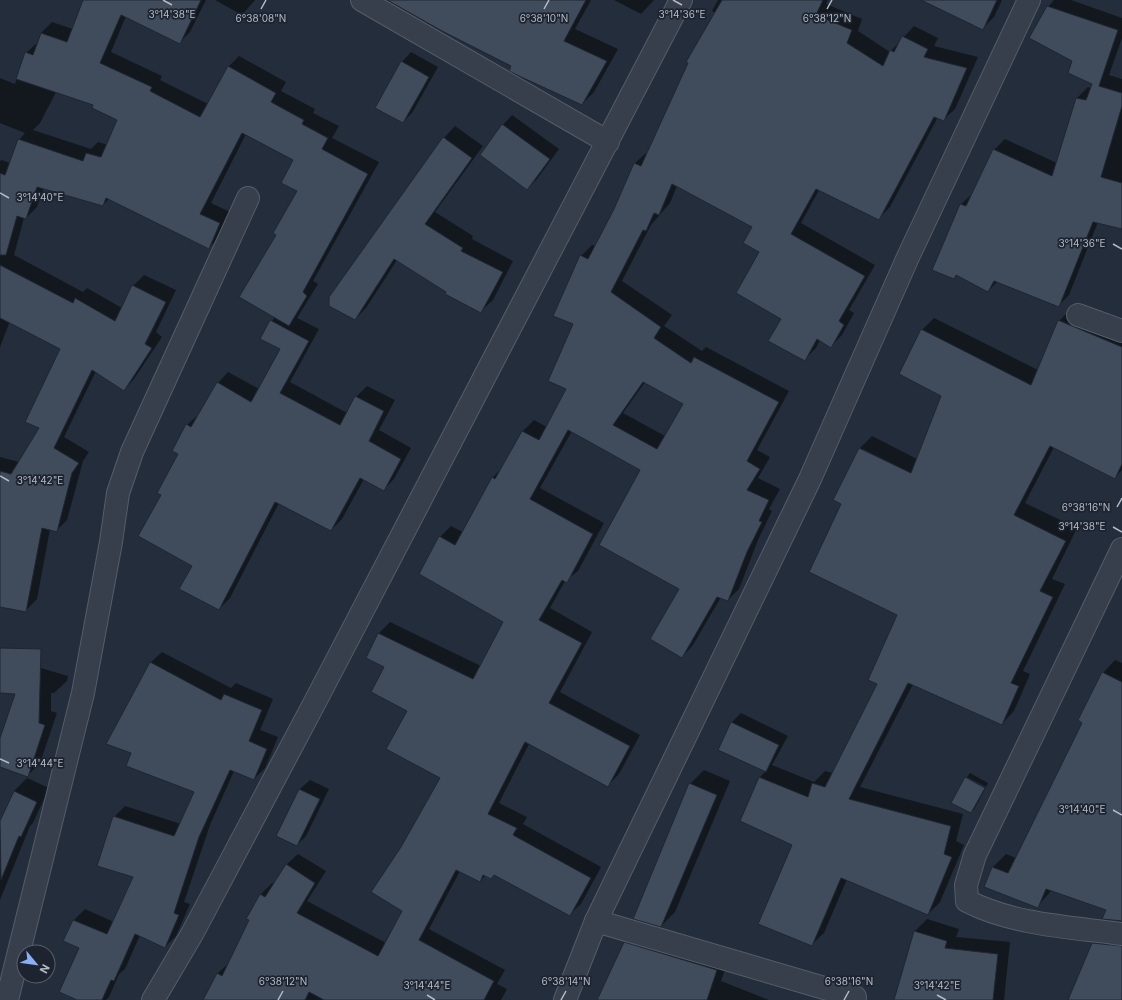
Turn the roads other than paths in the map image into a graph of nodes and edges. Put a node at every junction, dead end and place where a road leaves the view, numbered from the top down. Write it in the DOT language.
graph roads {
  1 [pos="362,0"];
  2 [pos="681,0"];
  3 [pos="1029,0"];
  4 [pos="608,142"];
  5 [pos="248,198"];
  6 [pos="1078,315"];
  7 [pos="1122,332"];
  8 [pos="1122,550"];
  9 [pos="596,921"];
  10 [pos="1122,934"];
  11 [pos="855,996"];
  12 [pos="7,1000"];
  13 [pos="152,1000"];
  14 [pos="565,1000"];
  1 -- 4 [label="street"];
  2 -- 4 [label="street"];
  3 -- 9 [label="street"];
  4 -- 13 [label="street"];
  5 -- 12 [label="street"];
  6 -- 7 [label="street"];
  8 -- 10 [label="street"];
  9 -- 11 [label="street"];
  9 -- 14 [label="street"];
}
